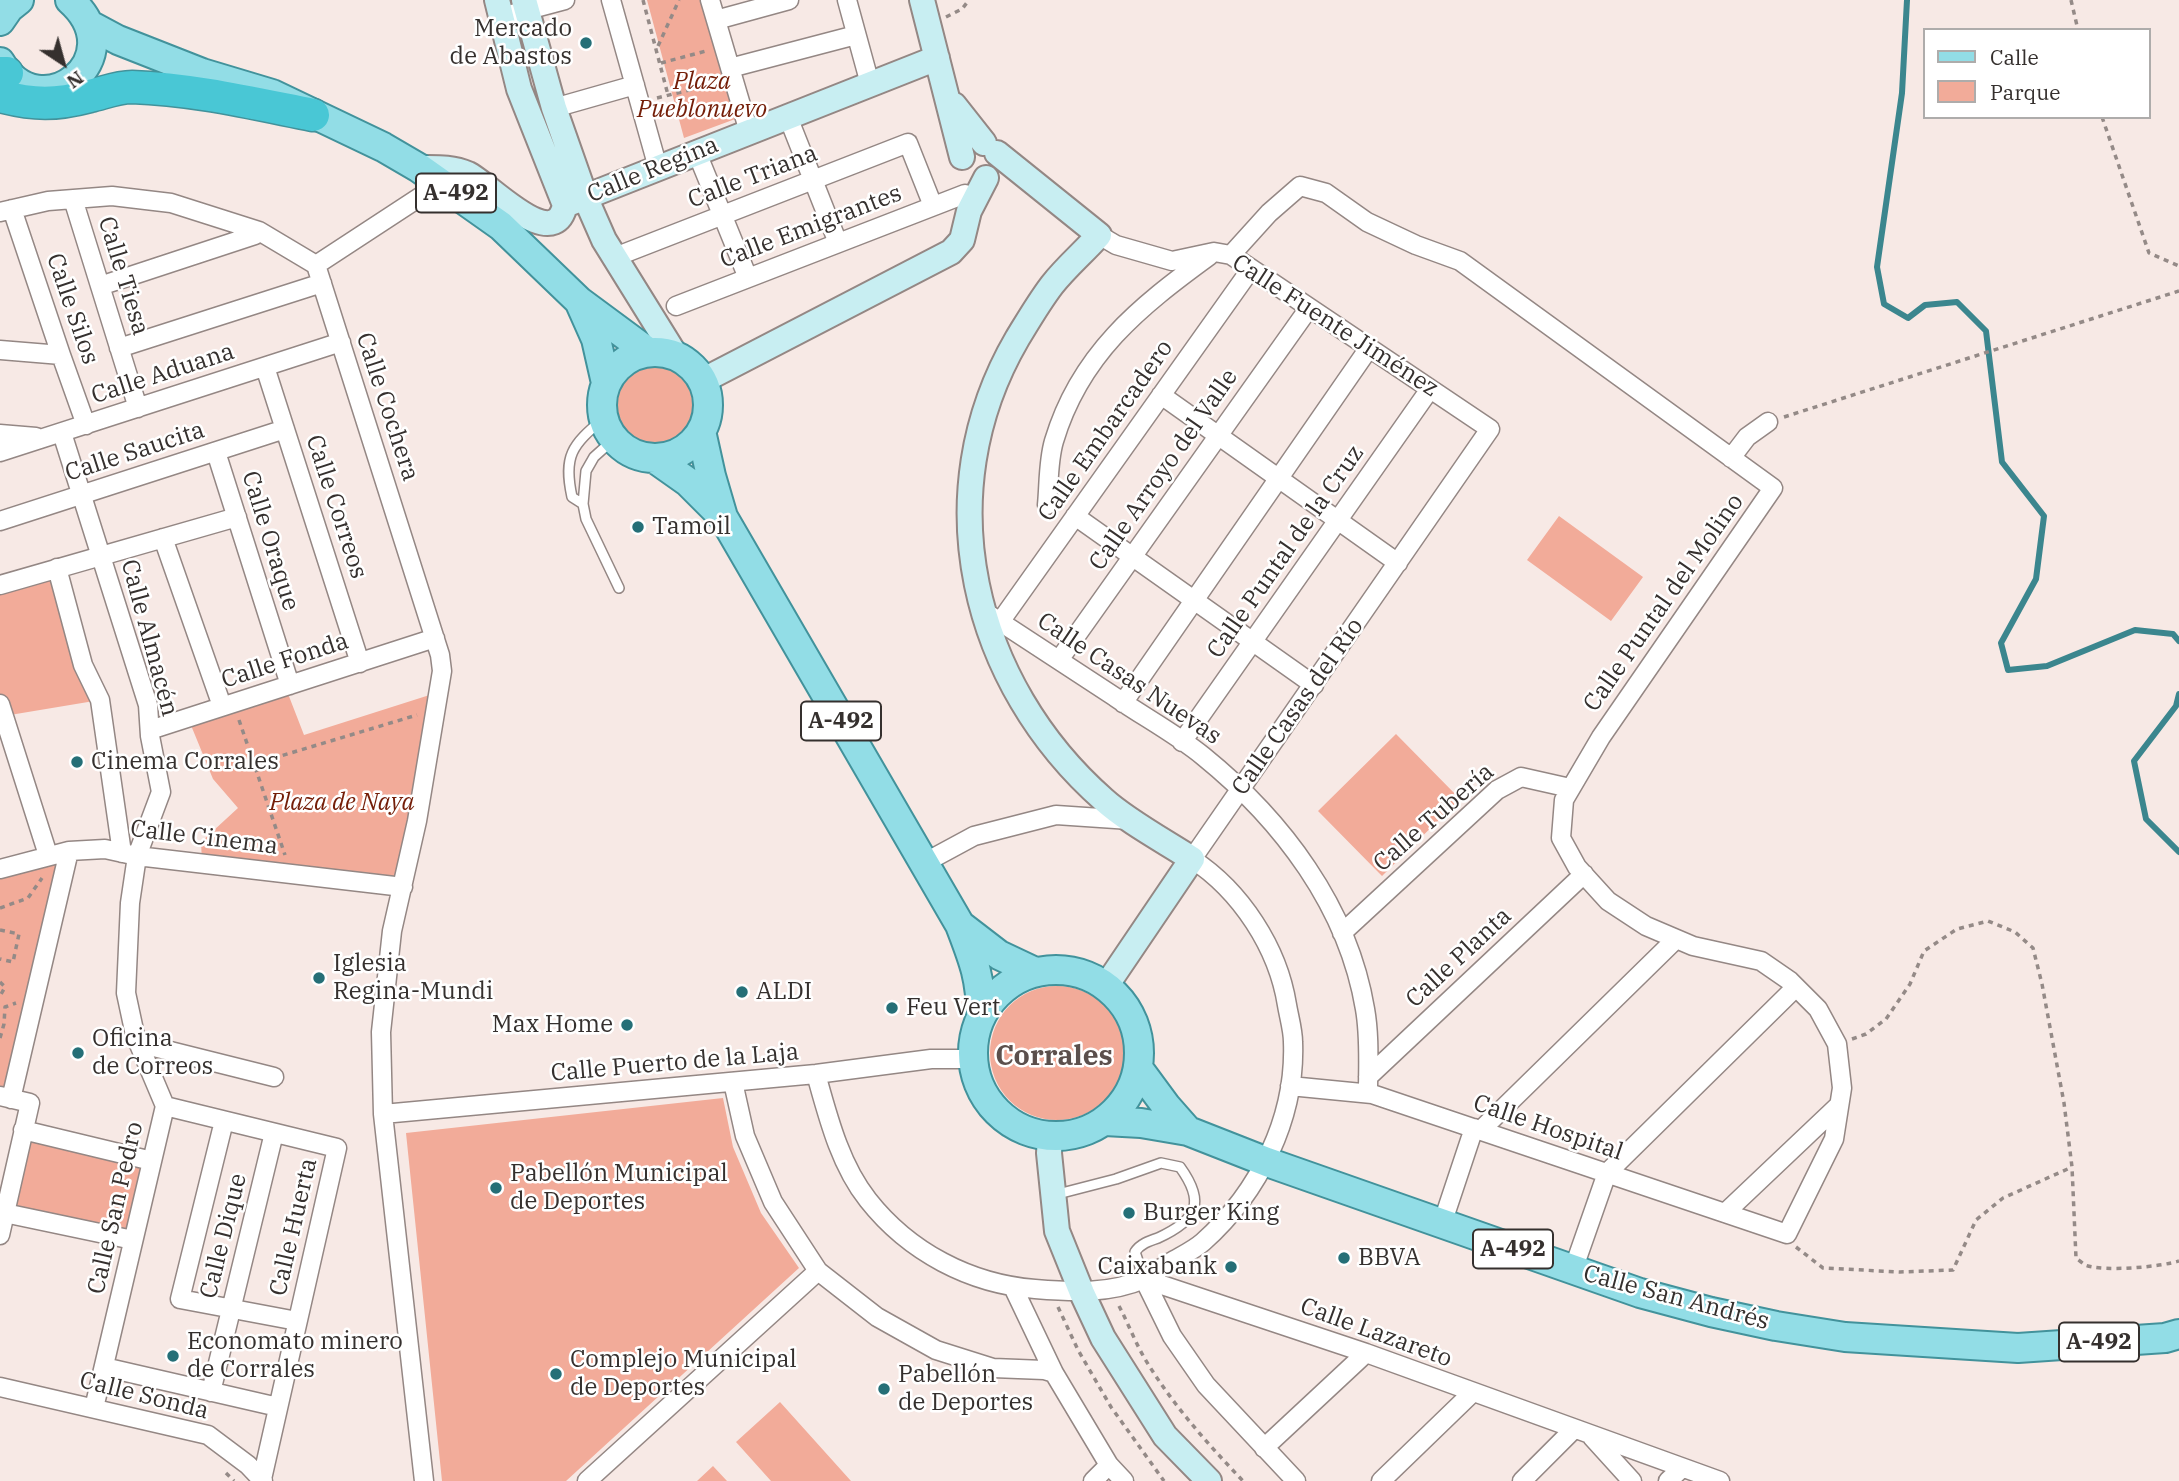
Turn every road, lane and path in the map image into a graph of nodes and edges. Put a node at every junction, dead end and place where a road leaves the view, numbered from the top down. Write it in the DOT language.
graph roads {
  1 [pos="70,0"];
  2 [pos="565,0"];
  3 [pos="611,0"];
  4 [pos="643,0"];
  5 [pos="679,0"];
  6 [pos="710,0"];
  7 [pos="789,0"];
  8 [pos="847,0"];
  9 [pos="922,0"];
  10 [pos="2071,0"];
  11 [pos="525,5"];
  12 [pos="499,8"];
  13 [pos="716,20"];
  14 [pos="90,25"];
  15 [pos="2078,28"];
  16 [pos="856,35"];
  17 [pos="723,46"];
  18 [pos="657,48"];
  19 [pos="937,58"];
  20 [pos="661,63"];
  21 [pos="202,73"];
  22 [pos="732,74"];
  23 [pos="2,76"];
  24 [pos="74,80"];
  25 [pos="870,85"];
  26 [pos="637,93"];
  27 [pos="668,95"];
  28 [pos="554,108"];
  29 [pos="313,115"];
  30 [pos="788,117"];
  31 [pos="2103,119"];
  32 [pos="749,132"];
  33 [pos="696,153"];
  34 [pos="658,168"];
  35 [pos="978,173"];
  36 [pos="428,174"];
  37 [pos="813,180"];
  38 [pos="73,199"];
  39 [pos="575,201"];
  40 [pos="933,206"];
  41 [pos="6,211"];
  42 [pos="722,215"];
  43 [pos="259,231"];
  44 [pos="1099,235"];
  45 [pos="838,243"];
  46 [pos="1223,253"];
  47 [pos="615,257"];
  48 [pos="316,265"];
  49 [pos="2179,266"];
  50 [pos="1251,268"];
  51 [pos="748,278"];
  52 [pos="322,283"];
  53 [pos="100,286"];
  54 [pos="2179,291"];
  55 [pos="579,300"];
  56 [pos="676,306"];
  57 [pos="1309,308"];
  58 [pos="341,342"];
  59 [pos="119,348"];
  60 [pos="1369,348"];
  61 [pos="0,350"];
  62 [pos="648,352"];
  63 [pos="61,355"];
  64 [pos="676,356"];
  65 [pos="265,367"];
  66 [pos="702,381"];
  67 [pos="606,383"];
  68 [pos="1430,389"];
  69 [pos="1161,395"];
  70 [pos="138,408"];
  71 [pos="1768,422"];
  72 [pos="86,425"];
  73 [pos="285,429"];
  74 [pos="609,429"];
  75 [pos="1490,429"];
  76 [pos="701,430"];
  77 [pos="0,434"];
  78 [pos="54,435"];
  79 [pos="1218,436"];
  80 [pos="0,452"];
  81 [pos="216,452"];
  82 [pos="654,458"];
  83 [pos="1731,458"];
  84 [pos="1279,478"];
  85 [pos="81,495"];
  86 [pos="583,504"];
  87 [pos="1047,505"];
  88 [pos="1075,516"];
  89 [pos="237,517"];
  90 [pos="723,517"];
  91 [pos="1338,520"];
  92 [pos="0,521"];
  93 [pos="163,538"];
  94 [pos="101,555"];
  95 [pos="1132,556"];
  96 [pos="1398,563"];
  97 [pos="57,568"];
  98 [pos="0,585"];
  99 [pos="619,588"];
  100 [pos="1194,600"];
  101 [pos="991,616"];
  102 [pos="435,638"];
  103 [pos="1253,642"];
  104 [pos="1059,660"];
  105 [pos="360,663"];
  106 [pos="290,685"];
  107 [pos="1314,685"];
  108 [pos="1123,703"];
  109 [pos="0,704"];
  110 [pos="228,705"];
  111 [pos="436,709"];
  112 [pos="150,730"];
  113 [pos="1182,742"];
  114 [pos="254,764"];
  115 [pos="1570,788"];
  116 [pos="1242,790"];
  117 [pos="1134,821"];
  118 [pos="69,851"];
  119 [pos="129,854"];
  120 [pos="48,855"];
  121 [pos="1192,859"];
  122 [pos="924,863"];
  123 [pos="0,869"];
  124 [pos="292,873"];
  125 [pos="1584,874"];
  126 [pos="403,887"];
  127 [pos="0,908"];
  128 [pos="960,925"];
  129 [pos="0,930"];
  130 [pos="1342,933"];
  131 [pos="1676,939"];
  132 [pos="0,959"];
  133 [pos="1035,972"];
  134 [pos="0,982"];
  135 [pos="1106,986"];
  136 [pos="1796,987"];
  137 [pos="0,996"];
  138 [pos="981,1016"];
  139 [pos="138,1043"];
  140 [pos="1837,1044"];
  141 [pos="972,1059"];
  142 [pos="1138,1068"];
  143 [pos="816,1074"];
  144 [pos="274,1077"];
  145 [pos="733,1082"];
  146 [pos="1368,1085"];
  147 [pos="1290,1086"];
  148 [pos="6,1097"];
  149 [pos="1839,1105"];
  150 [pos="165,1106"];
  151 [pos="383,1114"];
  152 [pos="224,1121"];
  153 [pos="1105,1121"];
  154 [pos="1478,1129"];
  155 [pos="23,1130"];
  156 [pos="1188,1131"];
  157 [pos="274,1133"];
  158 [pos="1050,1137"];
  159 [pos="152,1161"];
  160 [pos="1267,1162"];
  161 [pos="2072,1167"];
  162 [pos="1607,1173"];
  163 [pos="1053,1196"];
  164 [pos="3,1212"];
  165 [pos="1725,1213"];
  166 [pos="1442,1224"];
  167 [pos="1787,1234"];
  168 [pos="0,1235"];
  169 [pos="133,1240"];
  170 [pos="2179,1261"];
  171 [pos="1573,1270"];
  172 [pos="818,1271"];
  173 [pos="1144,1279"];
  174 [pos="1013,1287"];
  175 [pos="1110,1288"];
  176 [pos="1049,1290"];
  177 [pos="1082,1293"];
  178 [pos="232,1308"];
  179 [pos="298,1321"];
  180 [pos="2179,1334"];
  181 [pos="1366,1353"];
  182 [pos="104,1367"];
  183 [pos="1054,1373"];
  184 [pos="0,1387"];
  185 [pos="211,1392"];
  186 [pos="1472,1393"];
  187 [pos="278,1407"];
  188 [pos="94,1408"];
  189 [pos="1582,1433"];
  190 [pos="1264,1448"];
  191 [pos="1109,1465"];
  192 [pos="1682,1468"];
  193 [pos="262,1480"];
  194 [pos="424,1481"];
  195 [pos="587,1481"];
  196 [pos="1093,1481"];
  197 [pos="1125,1481"];
  198 [pos="1164,1481"];
  199 [pos="1209,1481"];
  200 [pos="1242,1481"];
  201 [pos="1296,1481"];
  202 [pos="1381,1481"];
  203 [pos="1522,1481"];
  204 [pos="1632,1481"];
  205 [pos="1668,1481"];
  206 [pos="1720,1481"];
  1 -- 14 [label="main road, A-492"];
  2 -- 11 [label="street"];
  3 -- 26 [label="street"];
  4 -- 18 [label="path"];
  5 -- 18 [label="path"];
  6 -- 13 [label="street"];
  7 -- 13 [label="street"];
  8 -- 16 [label="street"];
  9 -- 19 [label="street"];
  10 -- 15 [label="path"];
  11 -- 12 [label="street"];
  11 -- 28 [label="street"];
  12 -- 39 [label="street"];
  13 -- 17 [label="street"];
  14 -- 21 [label="main road, A-492"];
  14 -- 24 [label="main road"];
  16 -- 22 [label="street"];
  16 -- 25 [label="street"];
  17 -- 20 [label="path"];
  17 -- 22 [label="street"];
  18 -- 20 [label="path"];
  19 -- 25 [label="street, Calle Regina"];
  19 -- 35 [label="street"];
  20 -- 27 [label="path"];
  21 -- 24 [label="main road, A-492"];
  21 -- 29 [label="main road, A-492"];
  22 -- 27 [label="path"];
  22 -- 32 [label="street"];
  23 -- 24 [label="main road, A-492"];
  23 -- 29 [label="highway"];
  25 -- 30 [label="street, Calle Regina"];
  26 -- 27 [label="path"];
  26 -- 28 [label="street"];
  26 -- 34 [label="street"];
  28 -- 39 [label="street"];
  29 -- 36 [label="main road, A-492"];
  30 -- 32 [label="street, Calle Regina"];
  30 -- 37 [label="street"];
  31 -- 49 [label="path"];
  32 -- 33 [label="street, Calle Regina"];
  33 -- 34 [label="street, Calle Regina"];
  33 -- 42 [label="street"];
  34 -- 39 [label="street, Calle Regina"];
  35 -- 40 [label="street, Calle Emigrantes"];
  35 -- 44 [label="street, Calle Fuente Jiménez"];
  35 -- 66 [label="street"];
  36 -- 39 [label="street, Calle Regina"];
  36 -- 48 [label="street"];
  36 -- 55 [label="main road, A-492"];
  37 -- 40 [label="street, Calle Triana"];
  37 -- 42 [label="street, Calle Triana"];
  37 -- 45 [label="street"];
  38 -- 41 [label="street"];
  38 -- 43 [label="street"];
  38 -- 53 [label="street, Calle Tiesa"];
  39 -- 47 [label="street"];
  40 -- 45 [label="street, Calle Emigrantes"];
  41 -- 63 [label="street, Calle Silos"];
  42 -- 47 [label="street, Calle Triana"];
  42 -- 51 [label="street"];
  43 -- 48 [label="street"];
  43 -- 53 [label="street"];
  44 -- 46 [label="street, Calle Fuente Jiménez"];
  44 -- 101 [label="street"];
  45 -- 51 [label="street, Calle Emigrantes"];
  46 -- 50 [label="street, Calle Fuente Jiménez"];
  46 -- 83 [label="street, Calle Puntal del Molino"];
  46 -- 87 [label="street"];
  47 -- 64 [label="street"];
  48 -- 52 [label="street, Calle Cochera"];
  50 -- 57 [label="street, Calle Fuente Jiménez"];
  50 -- 69 [label="street, Calle Embarcadero"];
  51 -- 56 [label="street, Calle Emigrantes"];
  52 -- 58 [label="street, Calle Cochera"];
  52 -- 59 [label="street"];
  53 -- 59 [label="street, Calle Tiesa"];
  54 -- 71 [label="path"];
  55 -- 62 [label="main road, A-492"];
  55 -- 67 [label="main road, A-492"];
  57 -- 60 [label="street, Calle Fuente Jiménez"];
  57 -- 79 [label="street, Calle Arroyo del Valle"];
  58 -- 65 [label="street, Calle Aduana"];
  58 -- 102 [label="street, Calle Cochera"];
  59 -- 70 [label="street, Calle Tiesa"];
  60 -- 68 [label="street, Calle Fuente Jiménez"];
  60 -- 84 [label="street"];
  61 -- 63 [label="street"];
  62 -- 64 [label="main road, A-492"];
  62 -- 67 [label="main road"];
  63 -- 72 [label="street, Calle Silos"];
  64 -- 66 [label="main road"];
  65 -- 70 [label="street, Calle Aduana"];
  65 -- 73 [label="street, Calle Correos"];
  66 -- 76 [label="main road, A-492"];
  67 -- 74 [label="main road, A-492"];
  68 -- 75 [label="street, Calle Fuente Jiménez"];
  68 -- 91 [label="street, Calle Puntal de la Cruz"];
  69 -- 79 [label="street"];
  69 -- 88 [label="street, Calle Embarcadero"];
  70 -- 72 [label="street, Calle Aduana"];
  71 -- 83 [label="street"];
  72 -- 78 [label="street, Calle Aduana"];
  73 -- 81 [label="street, Calle Saucita"];
  73 -- 105 [label="street, Calle Correos"];
  74 -- 82 [label="main road, A-492"];
  74 -- 86 [label="lane"];
  74 -- 86 [label="lane"];
  75 -- 96 [label="street, Calle Casas del Río"];
  76 -- 82 [label="main road"];
  76 -- 90 [label="main road, A-492"];
  77 -- 78 [label="street"];
  78 -- 80 [label="street, Calle Aduana"];
  78 -- 85 [label="street, Calle Almacén"];
  79 -- 84 [label="street"];
  79 -- 95 [label="street, Calle Arroyo del Valle"];
  81 -- 85 [label="street, Calle Saucita"];
  81 -- 89 [label="street, Calle Oraque"];
  82 -- 90 [label="main road, A-492"];
  83 -- 115 [label="street, Calle Puntal del Molino"];
  84 -- 91 [label="street"];
  84 -- 100 [label="street"];
  85 -- 92 [label="street, Calle Saucita"];
  85 -- 94 [label="street, Calle Almacén"];
  86 -- 99 [label="lane"];
  88 -- 95 [label="street"];
  88 -- 101 [label="street, Calle Embarcadero"];
  89 -- 93 [label="street"];
  89 -- 106 [label="street, Calle Oraque"];
  90 -- 122 [label="main road, A-492"];
  91 -- 96 [label="street"];
  91 -- 103 [label="street, Calle Puntal de la Cruz"];
  93 -- 94 [label="street"];
  93 -- 110 [label="street"];
  94 -- 97 [label="street"];
  94 -- 112 [label="street, Calle Almacén"];
  95 -- 100 [label="street"];
  95 -- 104 [label="street, Calle Arroyo del Valle"];
  96 -- 107 [label="street, Calle Casas del Río"];
  97 -- 98 [label="street"];
  97 -- 119 [label="street"];
  100 -- 103 [label="street"];
  100 -- 108 [label="street"];
  101 -- 104 [label="street, Calle Casas Nuevas"];
  101 -- 117 [label="street"];
  102 -- 105 [label="street, Calle Fonda"];
  102 -- 111 [label="street, Calle Cochera"];
  103 -- 107 [label="street"];
  103 -- 113 [label="street, Calle Puntal de la Cruz"];
  104 -- 108 [label="street, Calle Casas Nuevas"];
  105 -- 106 [label="street, Calle Fonda"];
  106 -- 110 [label="street, Calle Fonda"];
  107 -- 116 [label="street, Calle Casas del Río"];
  108 -- 113 [label="street, Calle Casas Nuevas"];
  109 -- 120 [label="street"];
  110 -- 112 [label="street, Calle Fonda"];
  110 -- 114 [label="path"];
  111 -- 114 [label="path"];
  111 -- 126 [label="street, Calle Cochera"];
  112 -- 119 [label="street, Calle Almacén"];
  113 -- 116 [label="street, Calle Casas Nuevas"];
  114 -- 124 [label="path"];
  115 -- 125 [label="street, Calle Puntal del Molino"];
  115 -- 130 [label="street, Calle Tubería"];
  116 -- 121 [label="street, Calle Casas del Río"];
  116 -- 130 [label="street, Calle Casas Nuevas"];
  117 -- 121 [label="street"];
  117 -- 122 [label="street"];
  118 -- 119 [label="street, Calle Cinema"];
  118 -- 120 [label="street, Calle Cinema"];
  118 -- 148 [label="street"];
  119 -- 124 [label="street, Calle Cinema"];
  119 -- 139 [label="street, Calle San Pedro"];
  120 -- 123 [label="street, Calle Cinema"];
  120 -- 127 [label="path"];
  121 -- 135 [label="street, Calle Casas del Río"];
  121 -- 147 [label="street"];
  122 -- 128 [label="main road, A-492"];
  124 -- 126 [label="street, Calle Cinema"];
  125 -- 131 [label="street, Calle Puntal del Molino"];
  125 -- 146 [label="street, Calle Planta"];
  126 -- 151 [label="street, Calle Cochera"];
  128 -- 133 [label="main road, A-492"];
  128 -- 138 [label="main road, A-492"];
  129 -- 132 [label="path"];
  130 -- 146 [label="street, Calle Casas Nuevas"];
  131 -- 136 [label="street, Calle Puntal del Molino"];
  131 -- 154 [label="street"];
  133 -- 135 [label="main road, A-492"];
  133 -- 138 [label="main road, A-492"];
  134 -- 137 [label="path"];
  135 -- 142 [label="main road, A-492"];
  136 -- 140 [label="street, Calle Puntal del Molino"];
  136 -- 162 [label="street"];
  138 -- 141 [label="main road, A-492"];
  139 -- 144 [label="street"];
  139 -- 150 [label="street, Calle San Pedro"];
  140 -- 149 [label="street, Calle Puntal del Molino"];
  140 -- 161 [label="path"];
  141 -- 143 [label="street, Calle Puerto de la Laja"];
  141 -- 158 [label="main road, A-492"];
  142 -- 153 [label="main road, A-492"];
  142 -- 156 [label="main road, Calle San Andrés / A-492"];
  143 -- 145 [label="street, Calle Puerto de la Laja"];
  143 -- 174 [label="street"];
  145 -- 151 [label="street, Calle Puerto de la Laja"];
  145 -- 172 [label="street"];
  146 -- 147 [label="street, Calle Hospital"];
  146 -- 154 [label="street, Calle Hospital"];
  147 -- 160 [label="street"];
  148 -- 155 [label="street"];
  149 -- 165 [label="street"];
  149 -- 167 [label="street, Calle Puntal del Molino"];
  150 -- 152 [label="street"];
  150 -- 159 [label="street, Calle San Pedro"];
  151 -- 194 [label="street, Calle Cochera"];
  152 -- 157 [label="street"];
  152 -- 178 [label="street"];
  153 -- 156 [label="main road, Calle San Andrés / A-492"];
  153 -- 158 [label="main road, A-492"];
  154 -- 162 [label="street, Calle Hospital"];
  154 -- 166 [label="street"];
  155 -- 159 [label="street"];
  155 -- 164 [label="street"];
  156 -- 160 [label="main road, Calle San Andrés / A-492"];
  157 -- 178 [label="street, Calle Dique"];
  157 -- 179 [label="street, Calle Huerta"];
  158 -- 163 [label="street"];
  159 -- 169 [label="street, Calle San Pedro"];
  160 -- 166 [label="main road, Calle San Andrés / A-492"];
  160 -- 173 [label="street"];
  161 -- 167 [label="path"];
  161 -- 170 [label="path"];
  162 -- 165 [label="street, Calle Hospital"];
  162 -- 171 [label="street"];
  163 -- 173 [label="lane"];
  163 -- 177 [label="street"];
  164 -- 168 [label="street"];
  164 -- 169 [label="street"];
  165 -- 167 [label="street, Calle Hospital"];
  166 -- 171 [label="main road, Calle San Andrés / A-492"];
  169 -- 182 [label="street, Calle San Pedro"];
  171 -- 180 [label="main road, Calle San Andrés / A-492"];
  172 -- 183 [label="street"];
  172 -- 195 [label="street"];
  173 -- 175 [label="street"];
  173 -- 181 [label="street, Calle Lazareto"];
  173 -- 190 [label="street"];
  174 -- 176 [label="street"];
  174 -- 183 [label="street"];
  175 -- 177 [label="street"];
  175 -- 200 [label="path"];
  176 -- 177 [label="street"];
  176 -- 198 [label="path"];
  177 -- 199 [label="street"];
  178 -- 179 [label="street"];
  178 -- 185 [label="street, Calle Dique"];
  179 -- 187 [label="street, Calle Huerta"];
  181 -- 186 [label="street, Calle Lazareto"];
  181 -- 190 [label="street"];
  182 -- 185 [label="street"];
  182 -- 188 [label="street, Calle San Pedro"];
  183 -- 191 [label="street"];
  184 -- 188 [label="street, Calle Sonda"];
  185 -- 187 [label="street"];
  186 -- 189 [label="street, Calle Lazareto"];
  186 -- 202 [label="street"];
  187 -- 193 [label="street, Calle Huerta"];
  188 -- 193 [label="street, Calle Sonda"];
  189 -- 192 [label="street, Calle Lazareto"];
  189 -- 203 [label="street"];
  189 -- 204 [label="street, Calle Lazareto"];
  190 -- 201 [label="street"];
  191 -- 196 [label="street"];
  191 -- 197 [label="street"];
  192 -- 205 [label="street"];
  192 -- 206 [label="street, Calle Lazareto"];
}
